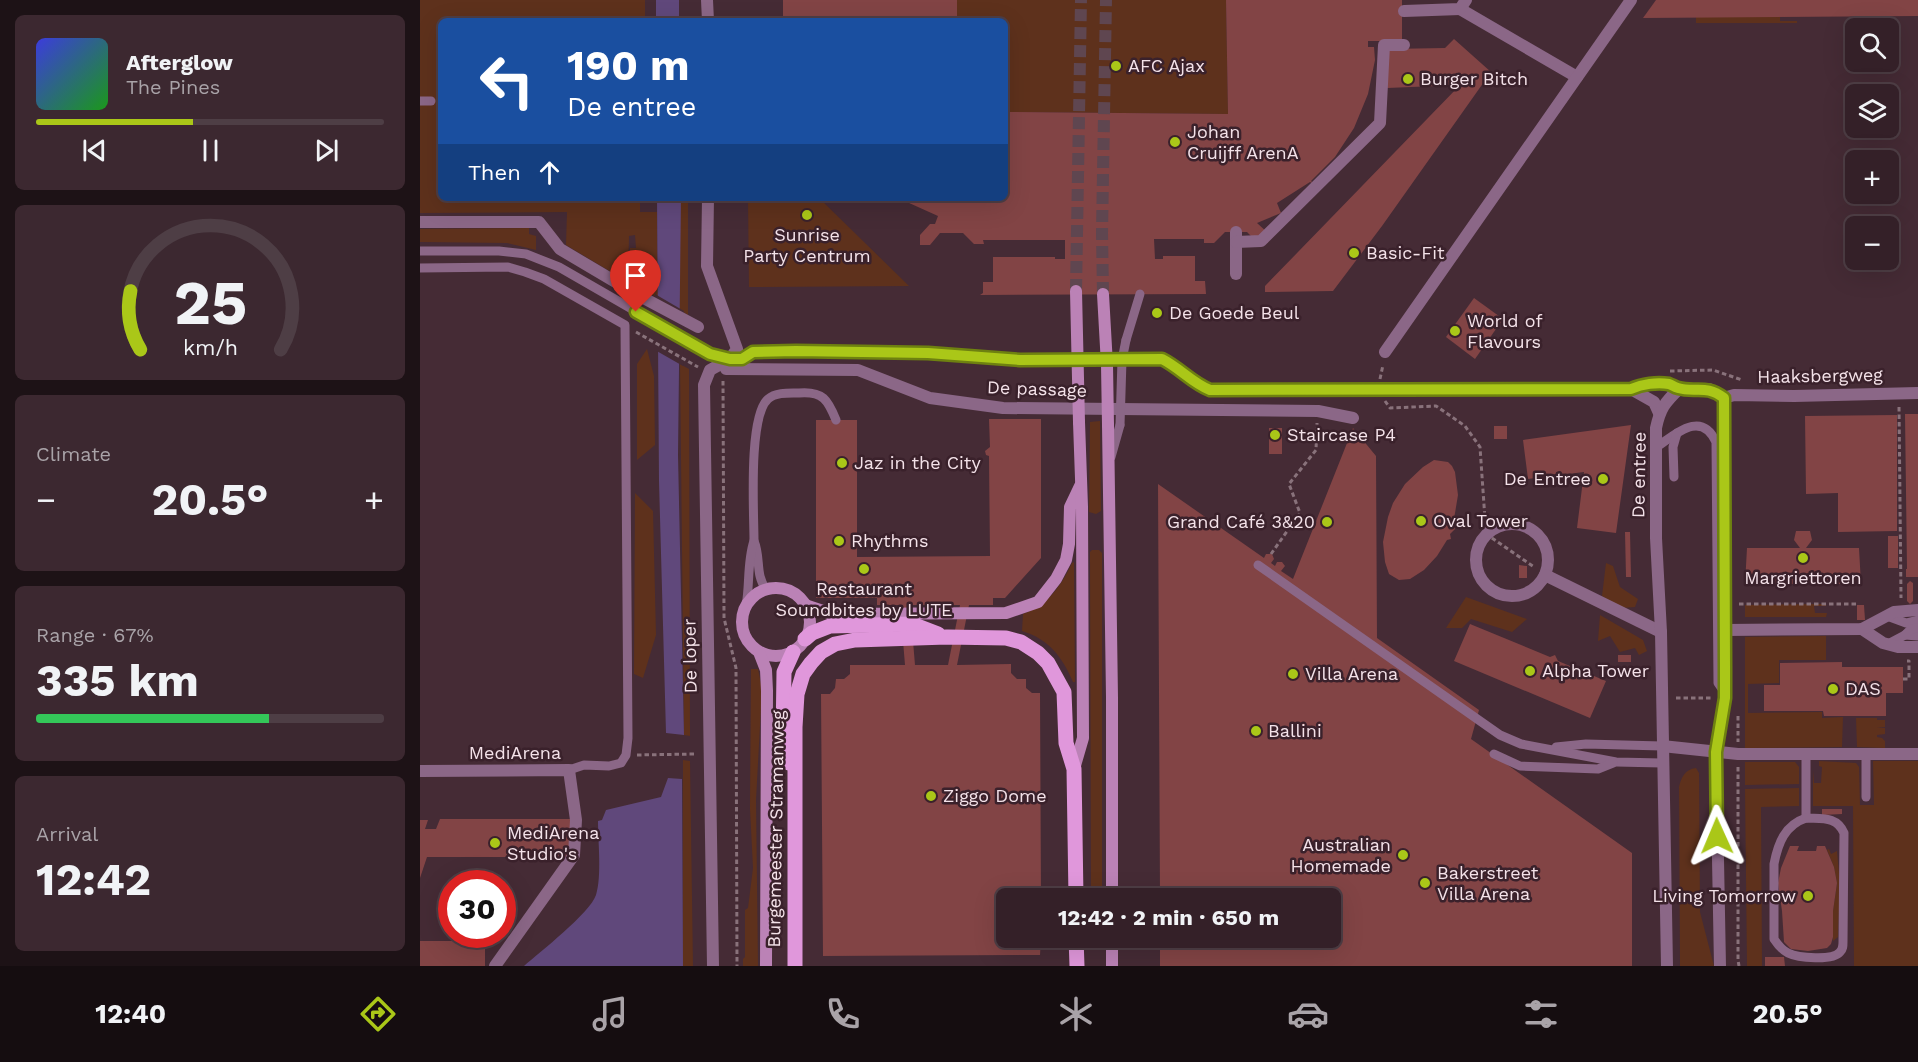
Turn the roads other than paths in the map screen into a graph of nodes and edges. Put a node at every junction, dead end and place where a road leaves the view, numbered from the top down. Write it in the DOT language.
graph roads {
  1 [pos="707,0"];
  2 [pos="1631,0"];
  3 [pos="1463,4"];
  4 [pos="1404,11"];
  5 [pos="708,18"];
  6 [pos="1404,45"];
  7 [pos="1577,77"];
  8 [pos="420,101"];
  9 [pos="431,101"];
  10 [pos="708,201"];
  11 [pos="420,222"];
  12 [pos="420,251"];
  13 [pos="420,268"];
  14 [pos="1236,274"];
  15 [pos="1076,291"];
  16 [pos="1103,294"];
  17 [pos="1140,294"];
  18 [pos="694,325"];
  19 [pos="1385,352"];
  20 [pos="728,364"];
  21 [pos="1631,389"];
  22 [pos="1679,389"];
  23 [pos="1918,393"];
  24 [pos="1724,398"];
  25 [pos="1659,413"];
  26 [pos="1353,418"];
  27 [pos="836,420"];
  28 [pos="1114,425"];
  29 [pos="1677,433"];
  30 [pos="1655,448"];
  31 [pos="1674,477"];
  32 [pos="1080,486"];
  33 [pos="754,541"];
  34 [pos="1258,565"];
  35 [pos="1545,575"];
  36 [pos="766,589"];
  37 [pos="805,605"];
  38 [pos="746,606"];
  39 [pos="1918,609"];
  40 [pos="1887,616"];
  41 [pos="1918,620"];
  42 [pos="855,626"];
  43 [pos="1862,629"];
  44 [pos="1910,629"];
  45 [pos="1725,630"];
  46 [pos="1661,632"];
  47 [pos="1918,636"];
  48 [pos="806,639"];
  49 [pos="1888,644"];
  50 [pos="1918,647"];
  51 [pos="759,652"];
  52 [pos="793,652"];
  53 [pos="1729,696"];
  54 [pos="1662,746"];
  55 [pos="1548,748"];
  56 [pos="1716,752"];
  57 [pos="1494,754"];
  58 [pos="1866,754"];
  59 [pos="1918,754"];
  60 [pos="1806,755"];
  61 [pos="1616,762"];
  62 [pos="1662,763"];
  63 [pos="1074,769"];
  64 [pos="569,770"];
  65 [pos="420,771"];
  66 [pos="795,783"];
  67 [pos="1866,797"];
  68 [pos="1806,818"];
  69 [pos="1076,888"];
  70 [pos="1112,888"];
  71 [pos="1076,948"];
  72 [pos="1112,948"];
  73 [pos="796,964"];
  74 [pos="495,966"];
  75 [pos="713,966"];
  76 [pos="766,966"];
  77 [pos="1077,966"];
  78 [pos="1112,966"];
  79 [pos="1667,966"];
  80 [pos="1720,966"];
  1 -- 5 [label="street"];
  2 -- 7 [label="street"];
  3 -- 4 [label="street"];
  3 -- 7 [label="street"];
  6 -- 14 [label="street"];
  7 -- 19 [label="street"];
  8 -- 9 [label="lane"];
  10 -- 20 [label="street"];
  11 -- 18 [label="street"];
  12 -- 20 [label="lane, De passage"];
  13 -- 64 [label="lane"];
  15 -- 32 [label="main road, Burgemeester Stramanweg, bridge"];
  16 -- 28 [label="main road, bridge"];
  17 -- 28 [label="lane, bridge"];
  20 -- 21 [label="lane, De passage"];
  20 -- 26 [label="street, De passage"];
  20 -- 75 [label="street, De loper"];
  21 -- 22 [label="street, De passage"];
  21 -- 25 [label="street"];
  22 -- 24 [label="street"];
  22 -- 25 [label="street, De entree"];
  23 -- 24 [label="street, Haaksbergweg"];
  24 -- 45 [label="street"];
  25 -- 30 [label="street, De entree"];
  27 -- 33 [label="lane"];
  28 -- 70 [label="main road"];
  29 -- 30 [label="lane"];
  29 -- 31 [label="lane"];
  29 -- 53 [label="lane"];
  30 -- 46 [label="street, De entree"];
  32 -- 42 [label="main road, Burgemeester Stramanweg"];
  32 -- 63 [label="main road, Burgemeester Stramanweg"];
  33 -- 36 [label="lane"];
  33 -- 38 [label="lane"];
  34 -- 55 [label="lane"];
  35 -- 35 [label="street"];
  35 -- 46 [label="street"];
  36 -- 37 [label="main road"];
  36 -- 38 [label="main road"];
  37 -- 42 [label="main road, Burgemeester Stramanweg"];
  37 -- 48 [label="main road"];
  38 -- 51 [label="main road"];
  39 -- 40 [label="street"];
  40 -- 43 [label="street"];
  40 -- 44 [label="lane"];
  41 -- 44 [label="lane"];
  42 -- 48 [label="main road"];
  42 -- 63 [label="main road, Burgemeester Stramanweg"];
  42 -- 66 [label="main road, Burgemeester Stramanweg"];
  43 -- 45 [label="street"];
  43 -- 49 [label="street"];
  44 -- 47 [label="lane"];
  44 -- 49 [label="lane"];
  45 -- 53 [label="street"];
  46 -- 54 [label="street, De entree"];
  48 -- 52 [label="main road"];
  49 -- 50 [label="street"];
  51 -- 52 [label="main road"];
  51 -- 76 [label="main road, Burgemeester Stramanweg"];
  52 -- 66 [label="main road"];
  53 -- 56 [label="street"];
  54 -- 55 [label="lane"];
  54 -- 56 [label="street"];
  54 -- 62 [label="street, De entree"];
  55 -- 61 [label="lane"];
  56 -- 60 [label="street"];
  56 -- 80 [label="street"];
  57 -- 61 [label="lane"];
  58 -- 59 [label="street"];
  58 -- 60 [label="street"];
  58 -- 67 [label="lane"];
  60 -- 68 [label="lane"];
  61 -- 62 [label="lane"];
  62 -- 79 [label="street, De entree"];
  63 -- 69 [label="main road, Burgemeester Stramanweg"];
  64 -- 65 [label="street, MediArena"];
  64 -- 74 [label="street, MediArena"];
  66 -- 73 [label="main road, Burgemeester Stramanweg"];
  68 -- 68 [label="lane"];
  71 -- 77 [label="main road"];
  72 -- 78 [label="main road"];
}
